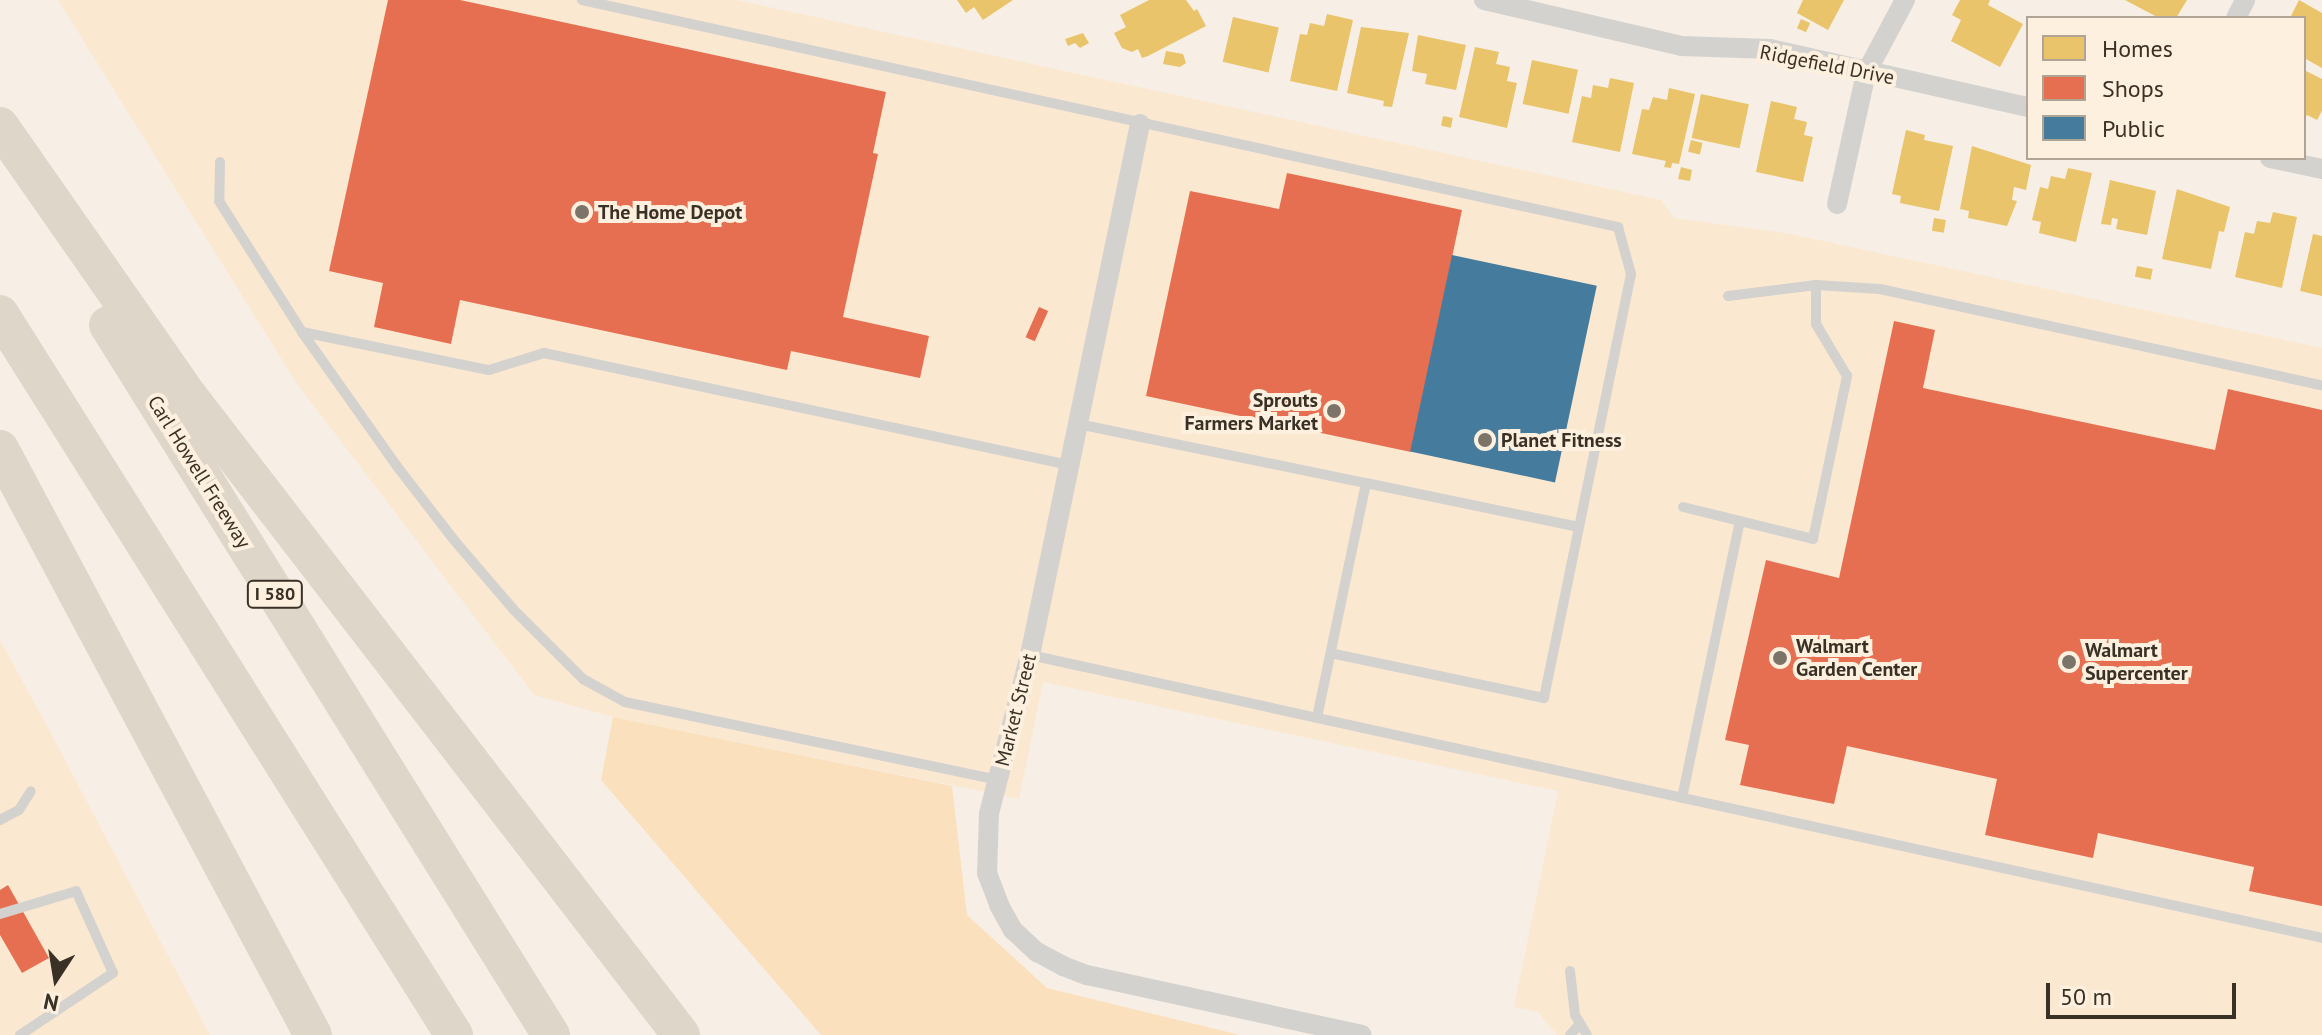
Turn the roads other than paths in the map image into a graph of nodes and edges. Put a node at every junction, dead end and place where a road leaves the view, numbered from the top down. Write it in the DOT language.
graph roads {
  1 [pos="582,0"];
  2 [pos="1484,0"];
  3 [pos="1905,0"];
  4 [pos="1866,73"];
  5 [pos="2026,107"];
  6 [pos="1140,124"];
  7 [pos="0,126"];
  8 [pos="0,152"];
  9 [pos="2279,160"];
  10 [pos="220,162"];
  11 [pos="2322,169"];
  12 [pos="1837,204"];
  13 [pos="1816,285"];
  14 [pos="1728,296"];
  15 [pos="0,314"];
  16 [pos="302,332"];
  17 [pos="2322,385"];
  18 [pos="1078,424"];
  19 [pos="0,449"];
  20 [pos="1069,465"];
  21 [pos="1366,483"];
  22 [pos="1683,507"];
  23 [pos="1740,521"];
  24 [pos="1579,527"];
  25 [pos="1331,653"];
  26 [pos="1030,655"];
  27 [pos="1317,718"];
  28 [pos="998,780"];
  29 [pos="31,791"];
  30 [pos="1682,798"];
  31 [pos="0,820"];
  32 [pos="0,914"];
  33 [pos="2322,938"];
  34 [pos="1570,971"];
  35 [pos="1580,1024"];
  36 [pos="20,1035"];
  37 [pos="313,1035"];
  38 [pos="454,1035"];
  39 [pos="551,1035"];
  40 [pos="681,1035"];
  41 [pos="1362,1035"];
  42 [pos="1570,1035"];
  43 [pos="1587,1035"];
  1 -- 6 [label="lane"];
  2 -- 4 [label="street, Ridgefield Drive"];
  3 -- 4 [label="street"];
  4 -- 5 [label="street, Ridgefield Drive"];
  4 -- 12 [label="street"];
  6 -- 18 [label="street, Market Street"];
  6 -- 24 [label="lane"];
  7 -- 40 [label="highway"];
  8 -- 39 [label="highway, Carl Howell Freeway / I 580"];
  9 -- 11 [label="street"];
  10 -- 16 [label="lane"];
  13 -- 14 [label="lane"];
  13 -- 17 [label="lane"];
  13 -- 23 [label="lane"];
  15 -- 38 [label="highway"];
  16 -- 20 [label="lane"];
  16 -- 28 [label="lane"];
  18 -- 20 [label="street, Market Street"];
  18 -- 21 [label="lane"];
  19 -- 37 [label="highway"];
  20 -- 26 [label="street, Market Street"];
  21 -- 24 [label="lane"];
  21 -- 25 [label="lane"];
  22 -- 23 [label="lane"];
  23 -- 30 [label="lane"];
  24 -- 25 [label="lane"];
  25 -- 27 [label="lane"];
  26 -- 27 [label="lane"];
  26 -- 28 [label="street, Market Street"];
  27 -- 30 [label="lane"];
  28 -- 41 [label="street, Market Street"];
  29 -- 31 [label="lane"];
  30 -- 33 [label="lane"];
  32 -- 36 [label="lane"];
  34 -- 35 [label="lane"];
  35 -- 42 [label="lane"];
  35 -- 43 [label="lane"];
}
